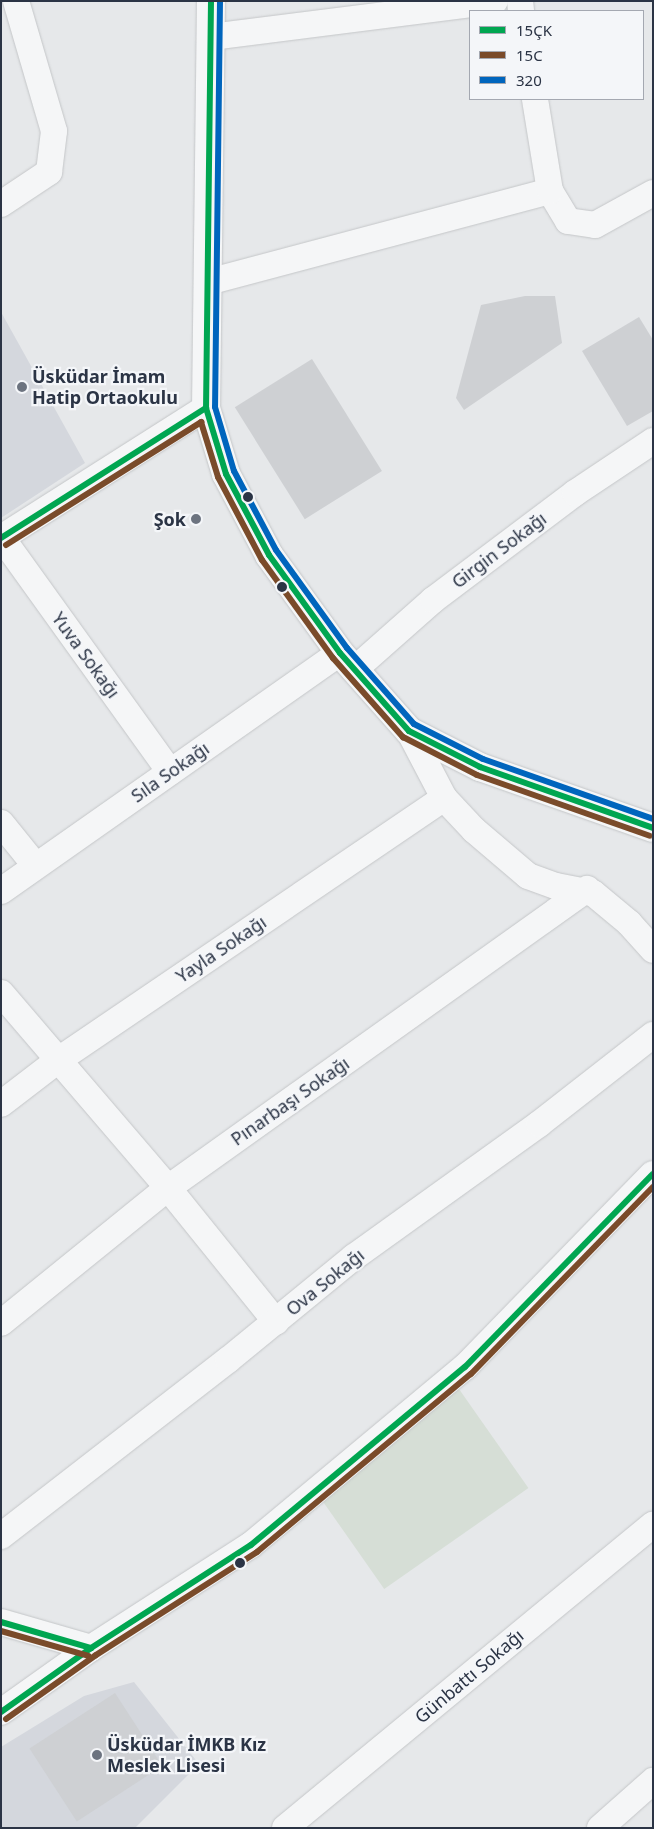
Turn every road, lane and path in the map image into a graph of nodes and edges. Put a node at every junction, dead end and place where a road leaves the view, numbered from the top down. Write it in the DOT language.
graph roads {
  1 [pos="16,1"];
  2 [pos="211,1"];
  3 [pos="495,1"];
  4 [pos="211,37"];
  5 [pos="535,100"];
  6 [pos="550,191"];
  7 [pos="653,193"];
  8 [pos="1,204"];
  9 [pos="208,282"];
  10 [pos="206,408"];
  11 [pos="653,441"];
  12 [pos="2,538"];
  13 [pos="347,662"];
  14 [pos="409,731"];
  15 [pos="170,772"];
  16 [pos="444,798"];
  17 [pos="1,824"];
  18 [pos="653,828"];
  19 [pos="35,865"];
  20 [pos="587,889"];
  21 [pos="1,891"];
  22 [pos="653,950"];
  23 [pos="1,993"];
  24 [pos="653,1035"];
  25 [pos="57,1061"];
  26 [pos="1,1104"];
  27 [pos="653,1174"];
  28 [pos="168,1188"];
  29 [pos="276,1322"];
  30 [pos="1,1323"];
  31 [pos="653,1525"];
  32 [pos="1,1536"];
  33 [pos="1,1622"];
  34 [pos="91,1648"];
  35 [pos="1,1712"];
  36 [pos="653,1781"];
  37 [pos="285,1828"];
  38 [pos="600,1828"];
  1 -- 8 [label="street"];
  2 -- 4 [label="street"];
  3 -- 4 [label="street"];
  4 -- 9 [label="street"];
  5 -- 6 [label="street"];
  6 -- 7 [label="street"];
  6 -- 9 [label="street"];
  9 -- 10 [label="street"];
  10 -- 12 [label="street"];
  10 -- 13 [label="street"];
  11 -- 13 [label="street, Girgin Sokağı"];
  12 -- 15 [label="street, Yuva Sokağı"];
  13 -- 14 [label="street"];
  13 -- 15 [label="street, Sıla Sokağı"];
  14 -- 16 [label="street"];
  14 -- 18 [label="street"];
  15 -- 19 [label="street, Sıla Sokağı"];
  16 -- 20 [label="street"];
  16 -- 25 [label="street, Yayla Sokağı"];
  17 -- 19 [label="street"];
  19 -- 21 [label="street, Sıla Sokağı"];
  20 -- 22 [label="street"];
  20 -- 28 [label="street, Pınarbaşı Sokağı"];
  23 -- 25 [label="street"];
  24 -- 29 [label="street, Ova Sokağı"];
  25 -- 26 [label="street, Yayla Sokağı"];
  25 -- 28 [label="street"];
  27 -- 34 [label="street"];
  28 -- 29 [label="street"];
  28 -- 30 [label="street, Pınarbaşı Sokağı"];
  29 -- 32 [label="street, Ova Sokağı"];
  31 -- 37 [label="street, Günbattı Sokağı"];
  33 -- 34 [label="street"];
  34 -- 35 [label="street"];
  36 -- 38 [label="street"];
}
